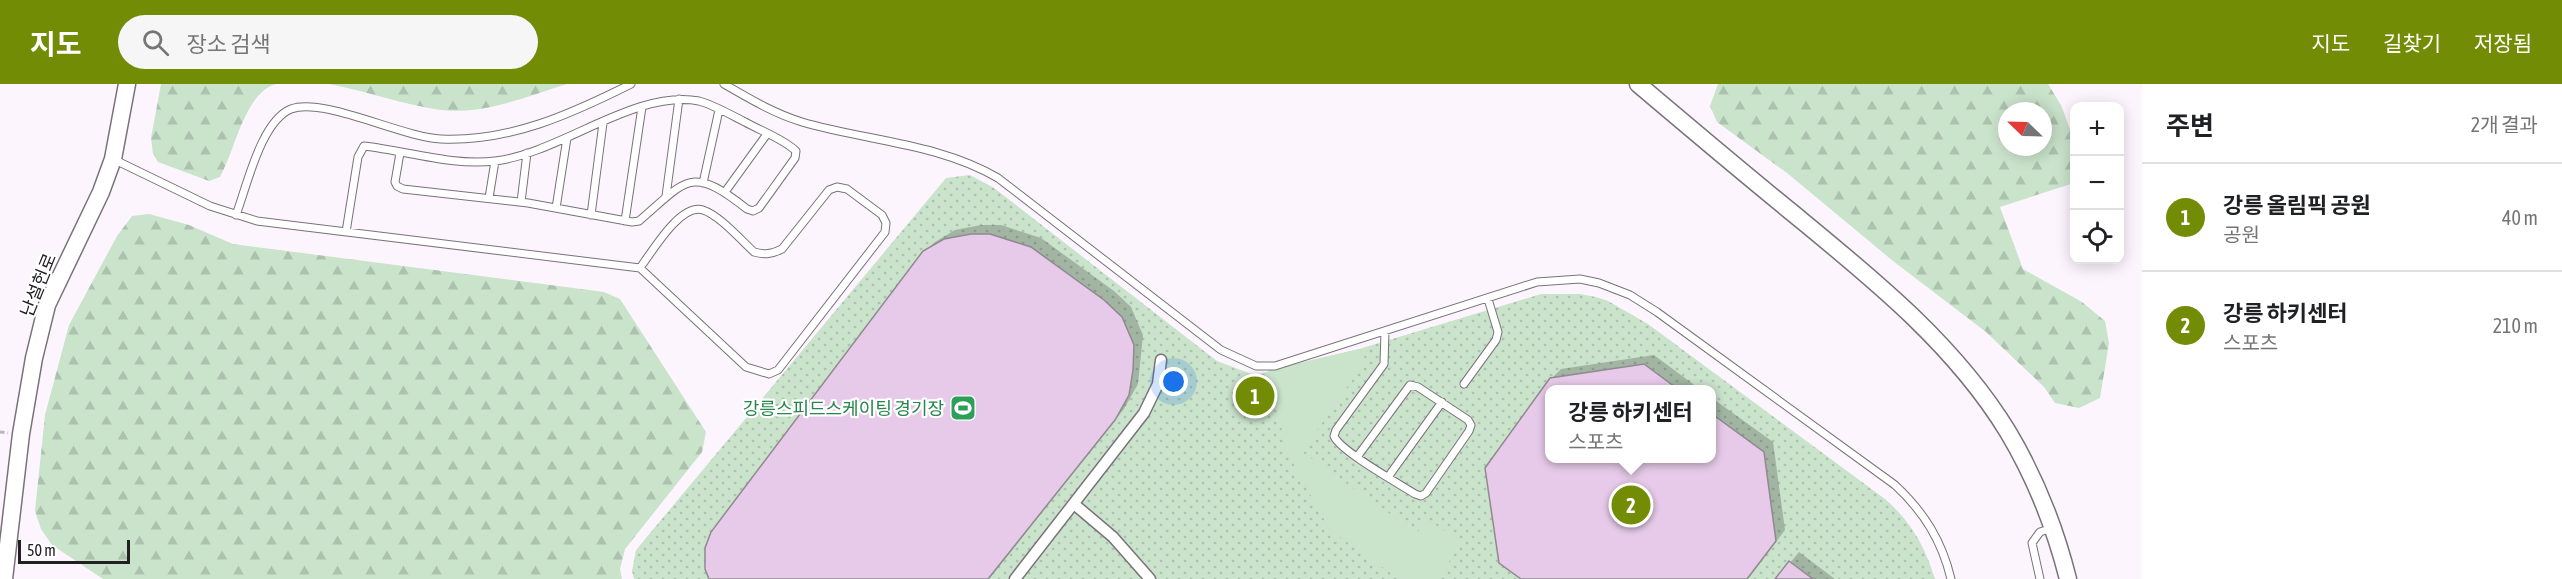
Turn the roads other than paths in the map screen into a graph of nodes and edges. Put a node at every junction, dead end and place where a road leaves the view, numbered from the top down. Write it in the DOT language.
graph roads {
  1 [pos="127,84"];
  2 [pos="631,84"];
  3 [pos="724,84"];
  4 [pos="1638,84"];
  5 [pos="679,99"];
  6 [pos="642,107"];
  7 [pos="719,110"];
  8 [pos="603,123"];
  9 [pos="767,134"];
  10 [pos="567,138"];
  11 [pos="400,153"];
  12 [pos="527,153"];
  13 [pos="112,159"];
  14 [pos="495,161"];
  15 [pos="703,183"];
  16 [pos="724,192"];
  17 [pos="666,196"];
  18 [pos="489,198"];
  19 [pos="520,202"];
  20 [pos="556,208"];
  21 [pos="236,215"];
  22 [pos="591,215"];
  23 [pos="625,221"];
  24 [pos="346,232"];
  25 [pos="640,268"];
  26 [pos="1488,299"];
  27 [pos="1385,331"];
  28 [pos="1161,360"];
  29 [pos="1464,384"];
  30 [pos="1442,402"];
  31 [pos="1357,457"];
  32 [pos="1388,477"];
  33 [pos="1074,504"];
  34 [pos="2052,528"];
  35 [pos="4,579"];
  36 [pos="1015,579"];
  37 [pos="1150,579"];
  38 [pos="1952,579"];
  39 [pos="2040,579"];
  40 [pos="2068,579"];
  1 -- 13 [label="street, 난설헌로"];
  2 -- 21 [label="lane"];
  3 -- 27 [label="lane"];
  4 -- 34 [label="street"];
  5 -- 6 [label="lane"];
  5 -- 7 [label="lane"];
  5 -- 17 [label="lane"];
  6 -- 8 [label="lane"];
  6 -- 23 [label="lane"];
  7 -- 9 [label="lane"];
  7 -- 15 [label="lane"];
  8 -- 10 [label="lane"];
  8 -- 22 [label="lane"];
  9 -- 16 [label="lane"];
  9 -- 16 [label="lane"];
  10 -- 12 [label="lane"];
  10 -- 20 [label="lane"];
  11 -- 14 [label="lane"];
  11 -- 18 [label="lane"];
  11 -- 24 [label="lane"];
  12 -- 14 [label="lane"];
  12 -- 19 [label="lane"];
  13 -- 21 [label="lane"];
  13 -- 35 [label="street, 난설헌로"];
  14 -- 18 [label="lane"];
  15 -- 16 [label="lane"];
  15 -- 17 [label="lane"];
  17 -- 23 [label="lane"];
  18 -- 19 [label="lane"];
  19 -- 20 [label="lane"];
  20 -- 22 [label="lane"];
  21 -- 24 [label="lane"];
  22 -- 23 [label="lane"];
  24 -- 25 [label="lane"];
  25 -- 25 [label="lane"];
  26 -- 27 [label="lane"];
  26 -- 29 [label="lane"];
  26 -- 38 [label="lane"];
  27 -- 31 [label="lane"];
  28 -- 33 [label="street"];
  30 -- 31 [label="lane"];
  30 -- 32 [label="lane"];
  30 -- 32 [label="lane"];
  31 -- 32 [label="lane"];
  33 -- 36 [label="street"];
  33 -- 37 [label="street"];
  34 -- 39 [label="lane"];
  34 -- 40 [label="street"];
}
